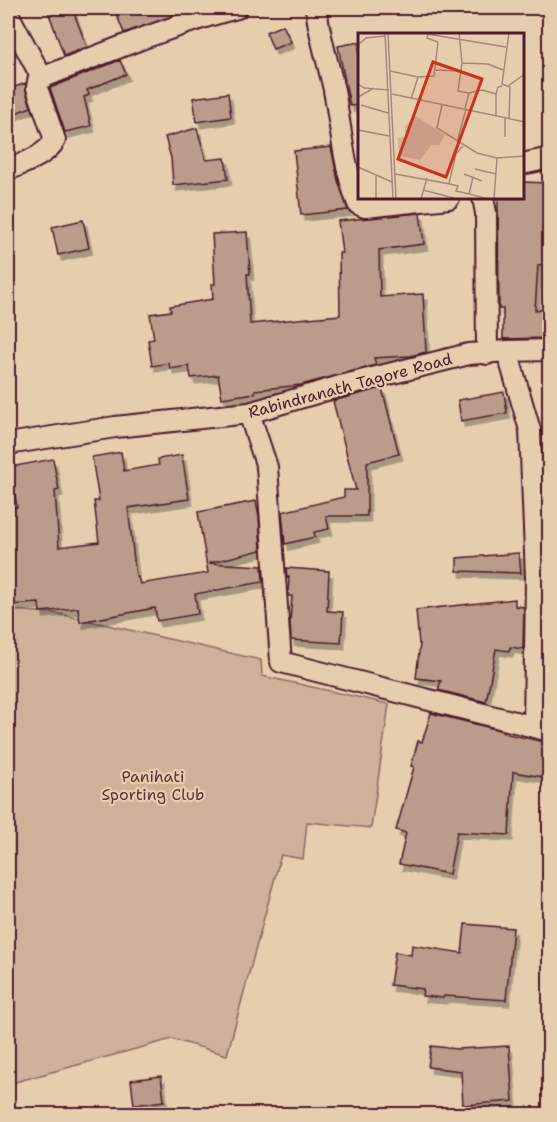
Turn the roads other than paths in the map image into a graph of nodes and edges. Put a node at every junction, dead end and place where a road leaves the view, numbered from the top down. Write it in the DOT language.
graph roads {
  1 [pos="237,8"];
  2 [pos="316,8"];
  3 [pos="8,14"];
  4 [pos="42,78"];
  5 [pos="549,158"];
  6 [pos="524,164"];
  7 [pos="8,170"];
  8 [pos="430,200"];
  9 [pos="483,200"];
  10 [pos="549,350"];
  11 [pos="507,351"];
  12 [pos="488,354"];
  13 [pos="249,413"];
  14 [pos="8,444"];
  15 [pos="542,729"];
  1 -- 4 [label="street"];
  2 -- 8 [label="street"];
  3 -- 4 [label="street"];
  4 -- 7 [label="street"];
  5 -- 6 [label="street"];
  9 -- 12 [label="street"];
  10 -- 11 [label="street, Rabindranath Tagore Road"];
  11 -- 12 [label="street, Rabindranath Tagore Road"];
  11 -- 15 [label="street"];
  12 -- 13 [label="street, Rabindranath Tagore Road"];
  13 -- 14 [label="street, Rabindranath Tagore Road"];
  13 -- 15 [label="street"];
}
